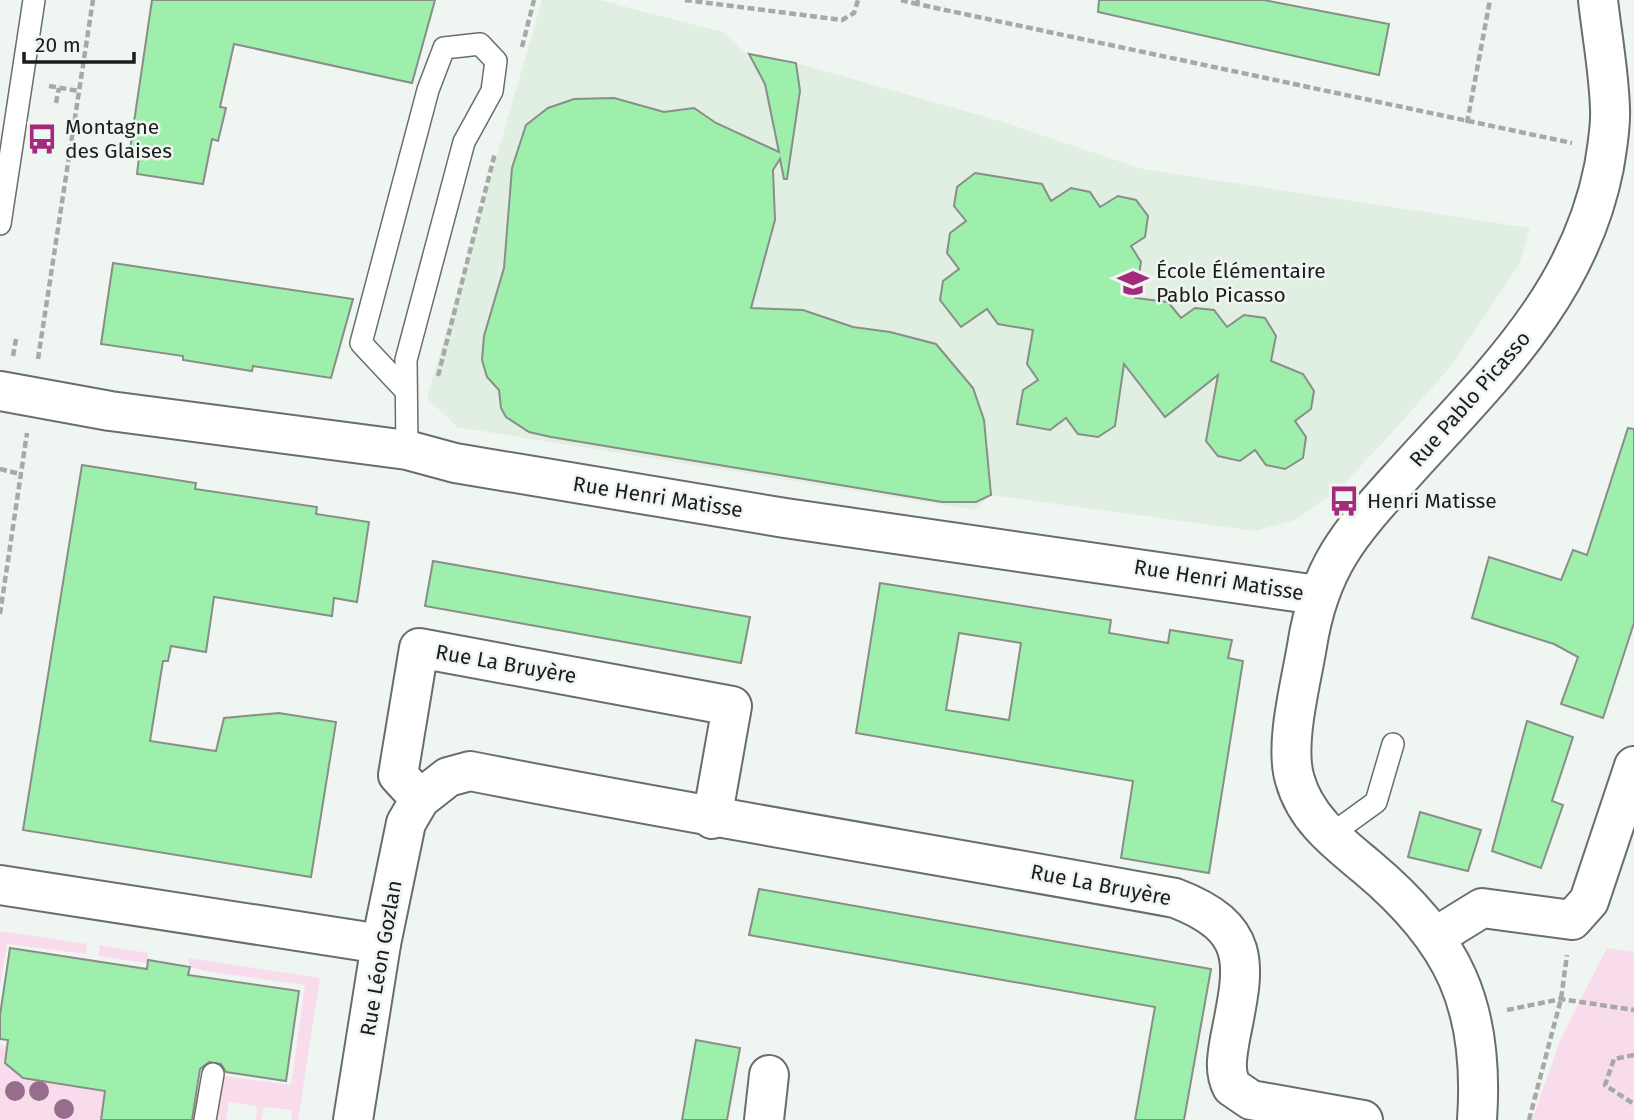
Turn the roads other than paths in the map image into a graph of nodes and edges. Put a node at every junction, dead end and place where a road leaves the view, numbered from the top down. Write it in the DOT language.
graph roads {
  1 [pos="34,0"];
  2 [pos="1598,0"];
  3 [pos="1621,81"];
  4 [pos="0,224"];
  5 [pos="15,382"];
  6 [pos="406,391"];
  7 [pos="407,450"];
  8 [pos="1317,595"];
  9 [pos="1393,744"];
  10 [pos="1634,766"];
  11 [pos="420,799"];
  12 [pos="712,819"];
  13 [pos="1329,836"];
  14 [pos="0,885"];
  15 [pos="1435,937"];
  16 [pos="381,944"];
  17 [pos="213,1074"];
  18 [pos="769,1074"];
  19 [pos="205,1120"];
  20 [pos="353,1120"];
  21 [pos="764,1120"];
  22 [pos="1363,1120"];
  23 [pos="1478,1120"];
  1 -- 4 [label="lane"];
  2 -- 3 [label="street, Rue Pablo Picasso"];
  3 -- 8 [label="street, Rue Pablo Picasso"];
  5 -- 7 [label="street, Rue Henri Matisse"];
  6 -- 6 [label="lane"];
  6 -- 7 [label="lane"];
  7 -- 8 [label="street, Rue Henri Matisse"];
  8 -- 13 [label="street, Rue Pablo Picasso"];
  9 -- 13 [label="lane"];
  10 -- 15 [label="street"];
  11 -- 12 [label="street, Rue La Bruyère"];
  11 -- 12 [label="street, Rue La Bruyère"];
  11 -- 16 [label="street, Rue Léon Gozlan"];
  12 -- 22 [label="street, Rue La Bruyère"];
  13 -- 15 [label="street, Rue Pablo Picasso"];
  14 -- 16 [label="street"];
  15 -- 23 [label="street, Rue Pablo Picasso"];
  16 -- 20 [label="street, Rue Léon Gozlan"];
  17 -- 19 [label="lane"];
  18 -- 21 [label="street"];
}
